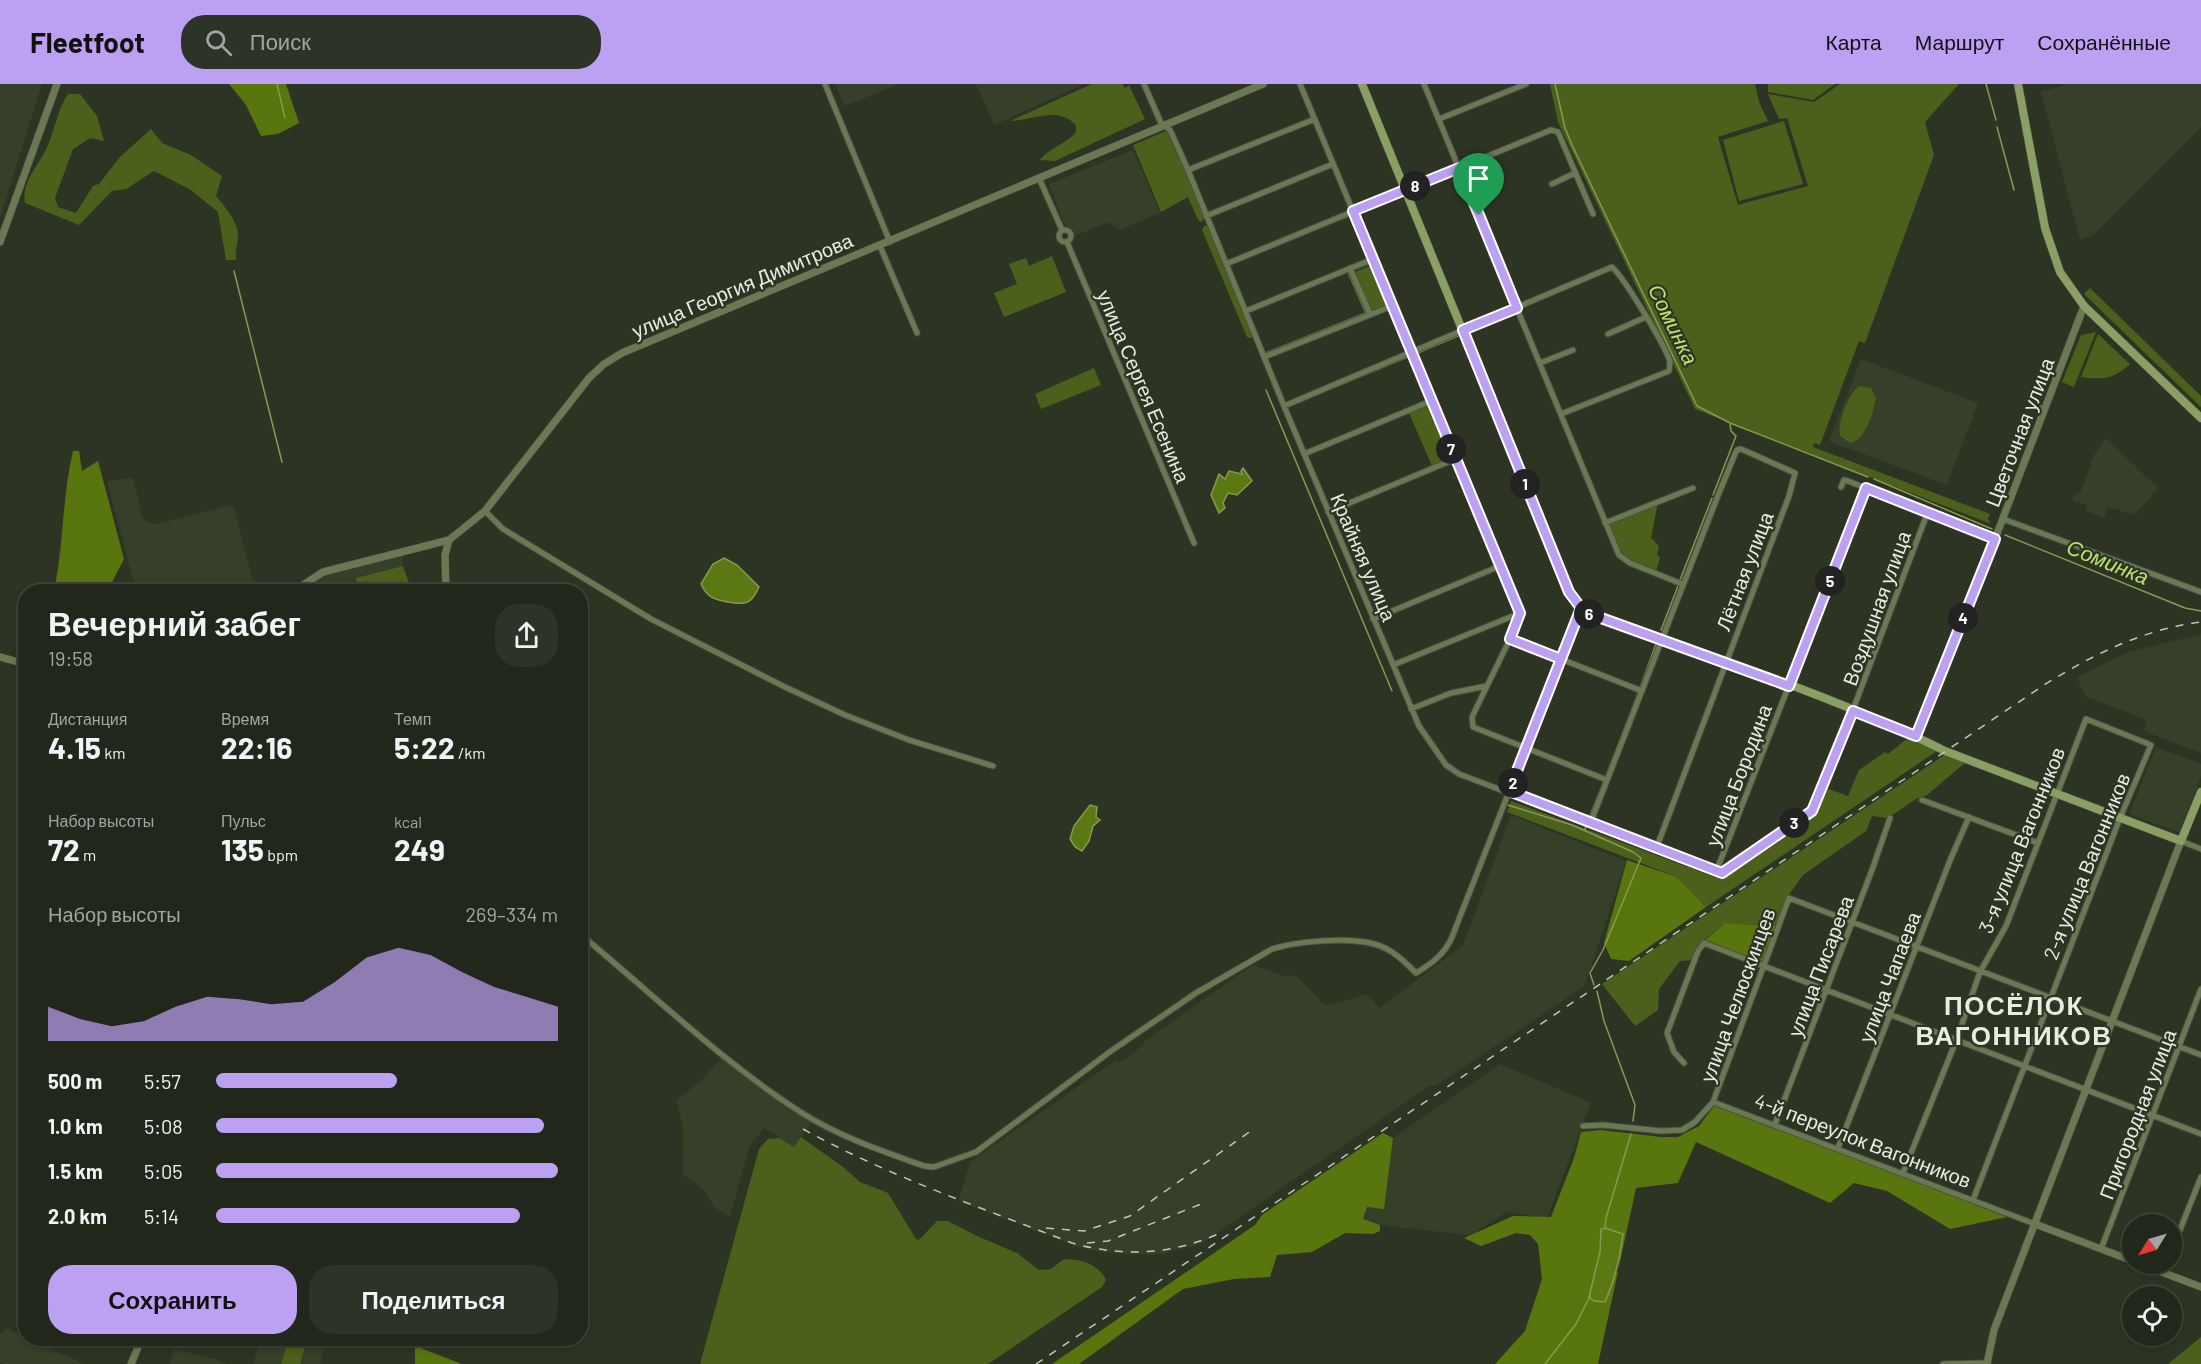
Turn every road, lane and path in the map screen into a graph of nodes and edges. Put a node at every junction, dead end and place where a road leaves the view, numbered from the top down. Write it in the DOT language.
graph roads {
  1 [pos="57,84"];
  2 [pos="825,84"];
  3 [pos="1144,84"];
  4 [pos="1263,84"];
  5 [pos="1300,84"];
  6 [pos="1362,84"];
  7 [pos="1424,84"];
  8 [pos="1526,84"];
  9 [pos="2018,84"];
  10 [pos="1253,86"];
  11 [pos="1315,119"];
  12 [pos="1439,119"];
  13 [pos="1166,126"];
  14 [pos="1333,164"];
  15 [pos="1459,168"];
  16 [pos="1188,170"];
  17 [pos="1575,173"];
  18 [pos="1039,178"];
  19 [pos="1552,184"];
  20 [pos="1406,190"];
  21 [pos="1353,211"];
  22 [pos="1593,214"];
  23 [pos="1206,216"];
  24 [pos="1062,230"];
  25 [pos="0,242"];
  26 [pos="890,242"];
  27 [pos="1067,242"];
  28 [pos="880,246"];
  29 [pos="1372,259"];
  30 [pos="1226,264"];
  31 [pos="1350,268"];
  32 [pos="1392,306"];
  33 [pos="2084,306"];
  34 [pos="1517,308"];
  35 [pos="1246,311"];
  36 [pos="1370,315"];
  37 [pos="1646,317"];
  38 [pos="1463,330"];
  39 [pos="917,333"];
  40 [pos="1608,334"];
  41 [pos="1573,350"];
  42 [pos="1411,352"];
  43 [pos="1264,357"];
  44 [pos="1540,363"];
  45 [pos="1431,401"];
  46 [pos="2032,405"];
  47 [pos="1284,406"];
  48 [pos="2044,410"];
  49 [pos="1561,414"];
  50 [pos="2201,417"];
  51 [pos="1304,454"];
  52 [pos="1455,459"];
  53 [pos="1841,487"];
  54 [pos="1693,488"];
  55 [pos="1866,488"];
  56 [pos="485,511"];
  57 [pos="1328,512"];
  58 [pos="1927,514"];
  59 [pos="2003,519"];
  60 [pos="1605,523"];
  61 [pos="1995,539"];
  62 [pos="449,540"];
  63 [pos="1194,543"];
  64 [pos="1500,566"];
  65 [pos="305,584"];
  66 [pos="446,584"];
  67 [pos="1682,584"];
  68 [pos="2201,592"];
  69 [pos="1581,608"];
  70 [pos="1520,613"];
  71 [pos="1373,619"];
  72 [pos="1510,639"];
  73 [pos="1662,639"];
  74 [pos="0,657"];
  75 [pos="1561,659"];
  76 [pos="18,662"];
  77 [pos="1725,662"];
  78 [pos="1393,664"];
  79 [pos="1487,686"];
  80 [pos="1789,686"];
  81 [pos="1642,691"];
  82 [pos="1411,709"];
  83 [pos="1853,711"];
  84 [pos="2086,719"];
  85 [pos="1916,736"];
  86 [pos="1526,748"];
  87 [pos="993,766"];
  88 [pos="1607,780"];
  89 [pos="1509,791"];
  90 [pos="2201,792"];
  91 [pos="2057,794"];
  92 [pos="1922,800"];
  93 [pos="1969,817"];
  94 [pos="1890,818"];
  95 [pos="2120,818"];
  96 [pos="1590,824"];
  97 [pos="2181,841"];
  98 [pos="2037,843"];
  99 [pos="1656,849"];
  100 [pos="2201,849"];
  101 [pos="1719,873"];
  102 [pos="1852,922"];
  103 [pos="588,941"];
  104 [pos="1917,946"];
  105 [pos="1762,966"];
  106 [pos="1980,972"];
  107 [pos="2201,989"];
  108 [pos="1826,992"];
  109 [pos="2050,997"];
  110 [pos="1889,1016"];
  111 [pos="2114,1022"];
  112 [pos="1956,1041"];
  113 [pos="2179,1047"];
  114 [pos="2201,1055"];
  115 [pos="1684,1063"];
  116 [pos="2024,1065"];
  117 [pos="2087,1090"];
  118 [pos="1713,1102"];
  119 [pos="2152,1116"];
  120 [pos="1775,1124"];
  121 [pos="1583,1126"];
  122 [pos="2201,1134"];
  123 [pos="1839,1148"];
  124 [pos="1903,1173"];
  125 [pos="2201,1177"];
  126 [pos="1973,1200"];
  127 [pos="2035,1224"];
  128 [pos="2182,1225"];
  129 [pos="2101,1249"];
  130 [pos="2122,1257"];
  131 [pos="2168,1274"];
  132 [pos="2201,1287"];
  133 [pos="139,1346"];
  134 [pos="131,1364"];
  135 [pos="1943,1364"];
  136 [pos="1987,1364"];
  1 -- 25 [label="street"];
  2 -- 26 [label="street"];
  3 -- 13 [label="street, Крайняя улица"];
  4 -- 10 [label="street, улица Георгия Димитрова"];
  5 -- 11 [label="street"];
  6 -- 20 [label="main road"];
  7 -- 12 [label="street"];
  8 -- 12 [label="street"];
  9 -- 33 [label="main road"];
  10 -- 13 [label="street, улица Георгия Димитрова"];
  11 -- 14 [label="street"];
  11 -- 16 [label="street"];
  12 -- 15 [label="street"];
  13 -- 16 [label="street, Крайняя улица"];
  13 -- 18 [label="street, улица Георгия Димитрова"];
  14 -- 21 [label="street"];
  14 -- 23 [label="street"];
  15 -- 17 [label="street"];
  15 -- 20 [label="street"];
  15 -- 34 [label="street"];
  16 -- 23 [label="street, Крайняя улица"];
  17 -- 19 [label="street"];
  17 -- 22 [label="street"];
  18 -- 24 [label="street, улица Сергея Есенина"];
  18 -- 26 [label="street, улица Георгия Димитрова"];
  20 -- 21 [label="street"];
  20 -- 38 [label="main road"];
  21 -- 29 [label="street"];
  21 -- 30 [label="street"];
  23 -- 30 [label="street, Крайняя улица"];
  24 -- 27 [label="street, улица Сергея Есенина"];
  24 -- 27 [label="street, улица Сергея Есенина"];
  26 -- 28 [label="street, улица Георгия Димитрова"];
  27 -- 63 [label="street, улица Сергея Есенина"];
  28 -- 39 [label="street"];
  28 -- 56 [label="street, улица Георгия Димитрова"];
  29 -- 31 [label="street"];
  29 -- 32 [label="street"];
  30 -- 35 [label="street, Крайняя улица"];
  31 -- 35 [label="street"];
  31 -- 36 [label="street"];
  32 -- 36 [label="street"];
  32 -- 42 [label="street"];
  33 -- 48 [label="street, Цветочная улица"];
  33 -- 50 [label="main road"];
  34 -- 37 [label="street"];
  34 -- 38 [label="street"];
  34 -- 44 [label="street"];
  35 -- 43 [label="street, Крайняя улица"];
  36 -- 43 [label="street"];
  37 -- 40 [label="street"];
  37 -- 49 [label="street"];
  38 -- 42 [label="street"];
  38 -- 69 [label="main road"];
  41 -- 44 [label="street"];
  42 -- 45 [label="street"];
  42 -- 47 [label="street"];
  43 -- 47 [label="street, Крайняя улица"];
  44 -- 49 [label="street"];
  45 -- 51 [label="street"];
  45 -- 52 [label="street"];
  46 -- 48 [label="street"];
  47 -- 51 [label="street, Крайняя улица"];
  48 -- 59 [label="street, Цветочная улица"];
  49 -- 60 [label="street"];
  51 -- 57 [label="street, Крайняя улица"];
  52 -- 57 [label="street"];
  52 -- 64 [label="street"];
  53 -- 55 [label="street"];
  54 -- 60 [label="street"];
  55 -- 58 [label="street"];
  55 -- 80 [label="street, улица Бородина"];
  56 -- 62 [label="street, улица Георгия Димитрова"];
  56 -- 87 [label="street"];
  57 -- 71 [label="street, Крайняя улица"];
  58 -- 61 [label="street"];
  58 -- 83 [label="street, Воздушная улица"];
  59 -- 61 [label="street, Цветочная улица"];
  59 -- 68 [label="street"];
  60 -- 67 [label="street"];
  61 -- 85 [label="street, Цветочная улица"];
  62 -- 65 [label="street, улица Георгия Димитрова"];
  62 -- 66 [label="street"];
  64 -- 70 [label="street"];
  64 -- 71 [label="street"];
  67 -- 73 [label="street"];
  67 -- 77 [label="street, Лётная улица"];
  69 -- 73 [label="main road"];
  69 -- 75 [label="street"];
  70 -- 72 [label="street"];
  70 -- 78 [label="street"];
  71 -- 78 [label="street, Крайняя улица"];
  72 -- 75 [label="street"];
  72 -- 79 [label="street"];
  73 -- 77 [label="main road"];
  73 -- 81 [label="street"];
  74 -- 76 [label="street"];
  75 -- 81 [label="street"];
  75 -- 86 [label="street"];
  77 -- 80 [label="main road"];
  77 -- 99 [label="street, Лётная улица"];
  78 -- 82 [label="street, Крайняя улица"];
  79 -- 82 [label="street"];
  79 -- 86 [label="street"];
  80 -- 83 [label="main road"];
  80 -- 101 [label="street, улица Бородина"];
  81 -- 88 [label="street"];
  82 -- 89 [label="street, Крайняя улица"];
  83 -- 85 [label="main road"];
  83 -- 101 [label="street, Воздушная улица"];
  84 -- 91 [label="street, 3-я улица Вагонников"];
  84 -- 95 [label="street, 2-я улица Вагонников"];
  85 -- 91 [label="main road"];
  86 -- 88 [label="street"];
  86 -- 89 [label="street"];
  88 -- 96 [label="street"];
  89 -- 96 [label="street, Крайняя улица"];
  89 -- 103 [label="street"];
  90 -- 97 [label="main road"];
  91 -- 95 [label="main road"];
  91 -- 98 [label="street, 3-я улица Вагонников"];
  92 -- 93 [label="street"];
  93 -- 98 [label="street"];
  93 -- 104 [label="street, улица Чапаева"];
  94 -- 102 [label="street, улица Писарева"];
  95 -- 97 [label="main road"];
  95 -- 109 [label="street, 2-я улица Вагонников"];
  96 -- 99 [label="street, Крайняя улица"];
  97 -- 100 [label="street"];
  97 -- 111 [label="street"];
  98 -- 106 [label="street, 3-я улица Вагонников"];
  99 -- 101 [label="street, Крайняя улица"];
  102 -- 104 [label="street"];
  102 -- 105 [label="street, улица Челюскинцев"];
  102 -- 108 [label="street, улица Писарева"];
  104 -- 106 [label="street"];
  104 -- 110 [label="street, улица Чапаева"];
  105 -- 108 [label="street"];
  105 -- 115 [label="street"];
  105 -- 118 [label="street, улица Челюскинцев"];
  106 -- 109 [label="street"];
  106 -- 112 [label="street, 3-я улица Вагонников"];
  107 -- 113 [label="street, Пригородная улица"];
  108 -- 110 [label="street"];
  108 -- 120 [label="street, улица Писарева"];
  109 -- 111 [label="street"];
  109 -- 116 [label="street, 2-я улица Вагонников"];
  110 -- 112 [label="street"];
  110 -- 123 [label="street, улица Чапаева"];
  111 -- 113 [label="street"];
  111 -- 117 [label="street"];
  112 -- 116 [label="street"];
  112 -- 124 [label="street, 3-я улица Вагонников"];
  113 -- 114 [label="street"];
  113 -- 119 [label="street, Пригородная улица"];
  116 -- 117 [label="street"];
  116 -- 126 [label="street, 2-я улица Вагонников"];
  117 -- 119 [label="street"];
  117 -- 127 [label="street"];
  118 -- 120 [label="street, 4-й переулок Вагонников"];
  118 -- 121 [label="street"];
  119 -- 122 [label="street"];
  119 -- 129 [label="street, Пригородная улица"];
  120 -- 123 [label="street, 4-й переулок Вагонников"];
  123 -- 124 [label="street, 4-й переулок Вагонников"];
  124 -- 126 [label="street, 4-й переулок Вагонников"];
  125 -- 128 [label="street"];
  126 -- 127 [label="street, 4-й переулок Вагонников"];
  127 -- 129 [label="street, 4-й переулок Вагонников"];
  127 -- 136 [label="street"];
  129 -- 130 [label="street, 4-й переулок Вагонников"];
  131 -- 132 [label="street"];
  133 -- 134 [label="street"];
  135 -- 136 [label="street"];
}
